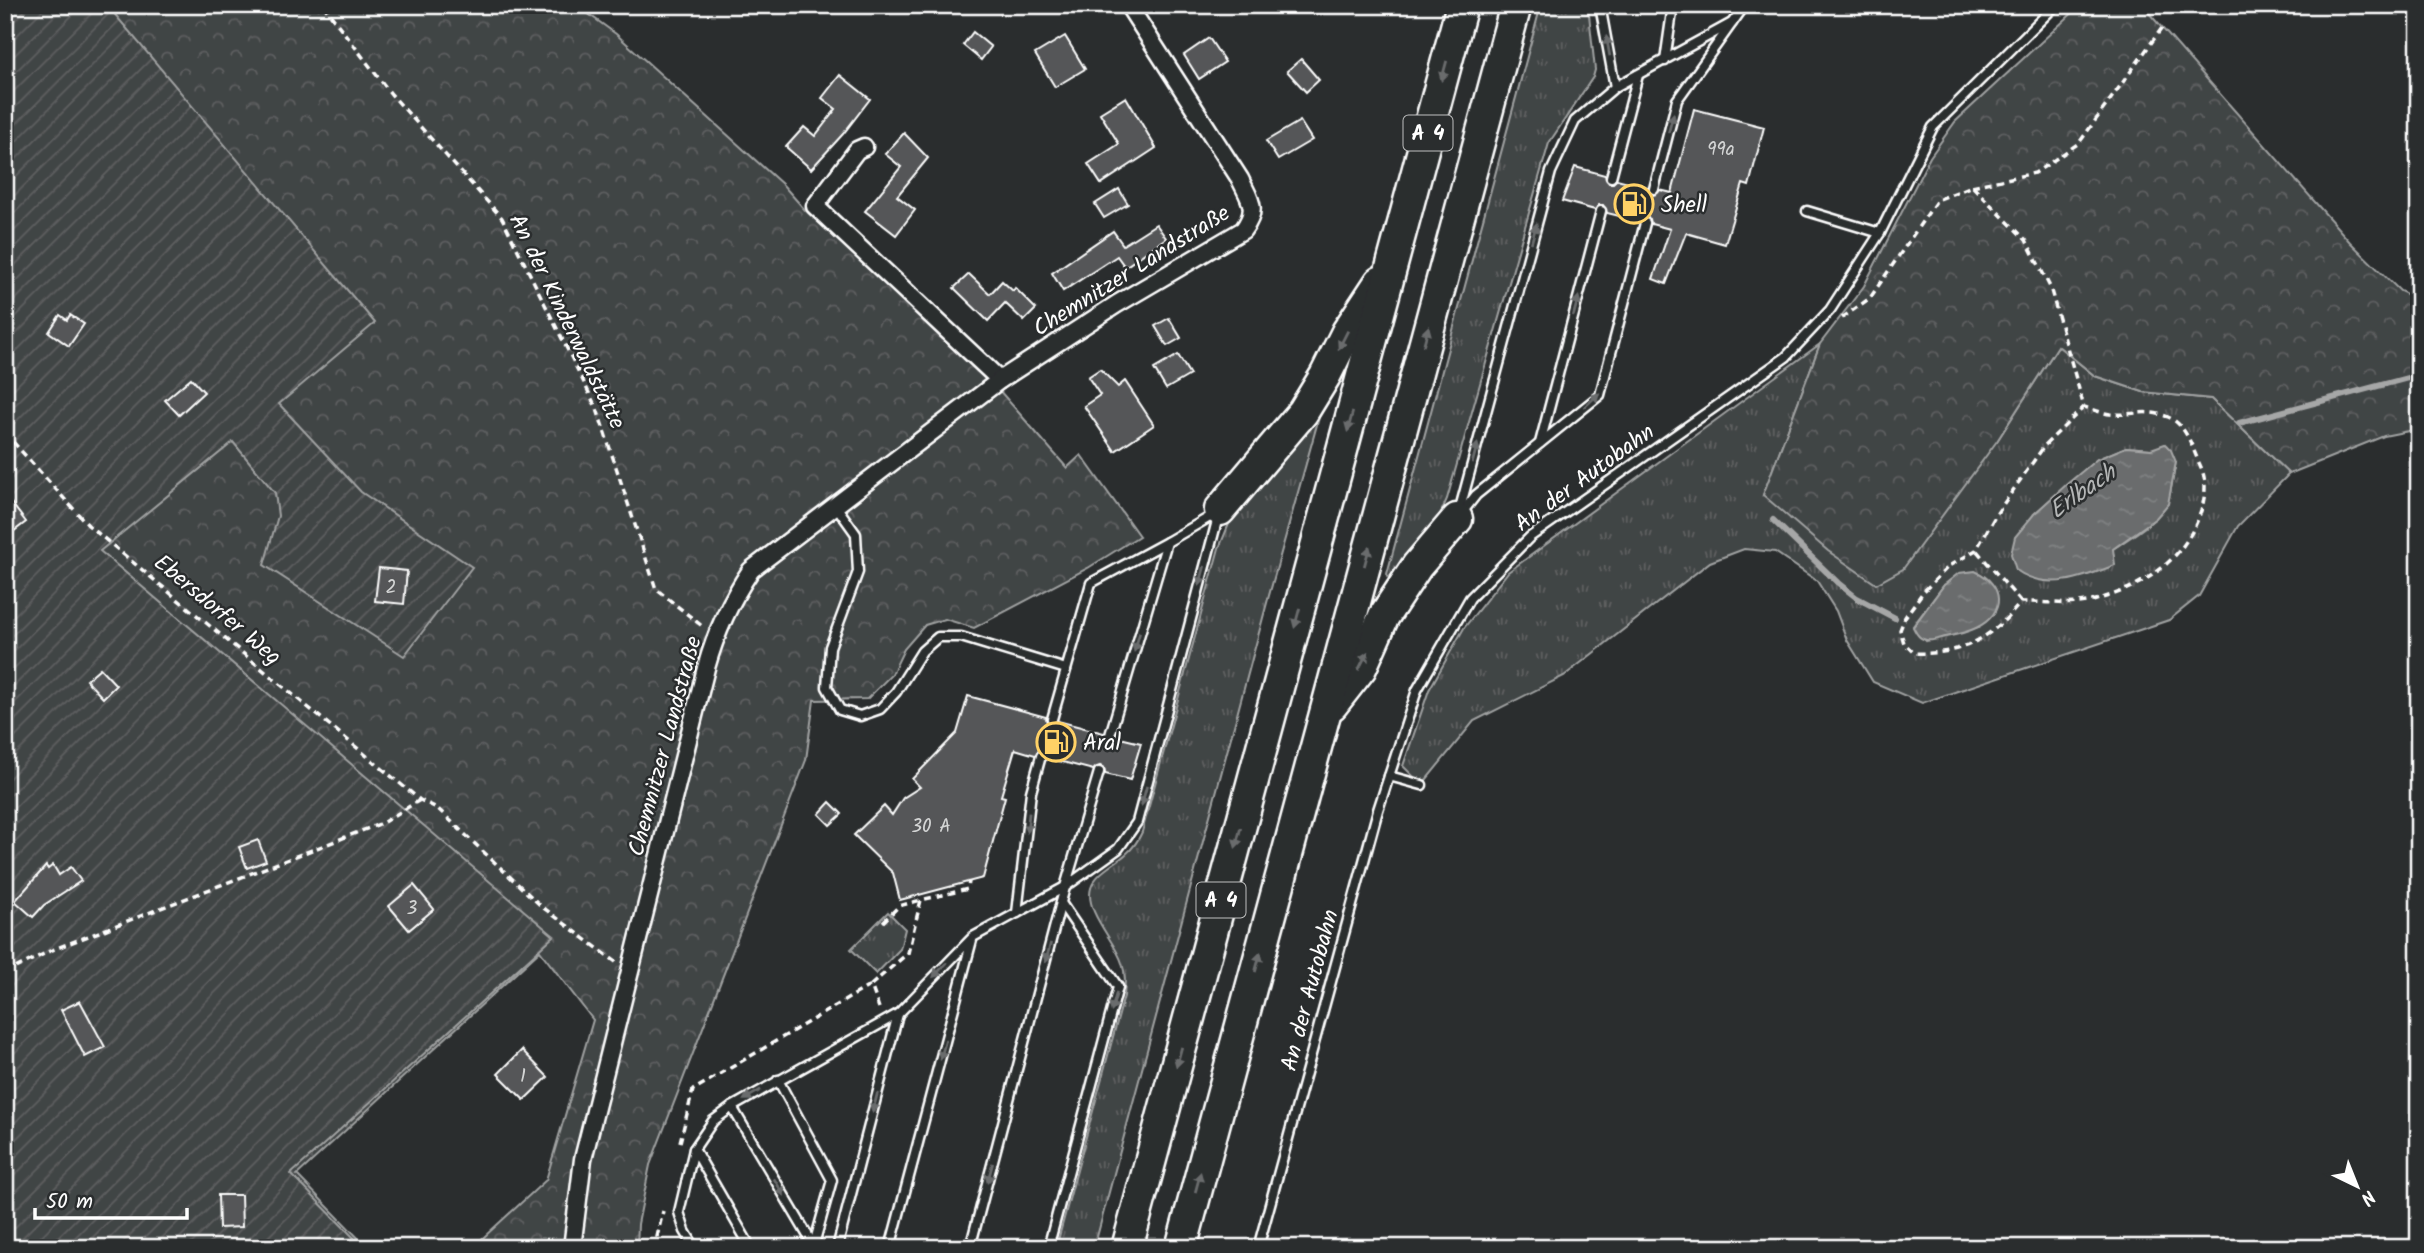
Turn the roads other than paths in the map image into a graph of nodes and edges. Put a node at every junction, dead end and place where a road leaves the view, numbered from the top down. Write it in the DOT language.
graph roads {
  1 [pos="1128,5"];
  2 [pos="1462,5"];
  3 [pos="1516,5"];
  4 [pos="1600,5"];
  5 [pos="1673,5"];
  6 [pos="1745,5"];
  7 [pos="2056,5"];
  8 [pos="1732,23"];
  9 [pos="1665,61"];
  10 [pos="1638,75"];
  11 [pos="1615,87"];
  12 [pos="864,146"];
  13 [pos="1611,177"];
  14 [pos="1654,189"];
  15 [pos="1601,211"];
  16 [pos="1807,211"];
  17 [pos="1645,223"];
  18 [pos="1880,233"];
  19 [pos="1393,262"];
  20 [pos="1000,380"];
  21 [pos="1540,443"];
  22 [pos="836,506"];
  23 [pos="1220,510"];
  24 [pos="1457,519"];
  25 [pos="1167,542"];
  26 [pos="1066,669"];
  27 [pos="1323,716"];
  28 [pos="1052,719"];
  29 [pos="1110,735"];
  30 [pos="1041,756"];
  31 [pos="1099,772"];
  32 [pos="1389,776"];
  33 [pos="1422,785"];
  34 [pos="1065,887"];
  35 [pos="1061,903"];
  36 [pos="1017,913"];
  37 [pos="973,937"];
  38 [pos="898,1014"];
  39 [pos="778,1080"];
  40 [pos="732,1107"];
  41 [pos="694,1149"];
  42 [pos="813,1247"];
  43 [pos="572,1248"];
  44 [pos="695,1248"];
  45 [pos="751,1248"];
  46 [pos="838,1248"];
  47 [pos="890,1248"];
  48 [pos="970,1248"];
  49 [pos="1048,1248"];
  50 [pos="1127,1248"];
  51 [pos="1181,1248"];
  52 [pos="1258,1248"];
  1 -- 20 [label="street, Chemnitzer Landstraße"];
  2 -- 19 [label="highway, A 4, one-way"];
  27 -- 3 [label="highway, A 4, one-way"];
  11 -- 4 [label="lane, one-way"];
  5 -- 9 [label="lane"];
  6 -- 8 [label="lane"];
  7 -- 18 [label="lane, An der Autobahn"];
  8 -- 9 [label="lane"];
  14 -- 8 [label="lane, one-way"];
  9 -- 10 [label="lane"];
  10 -- 11 [label="lane"];
  10 -- 13 [label="lane"];
  24 -- 11 [label="lane, one-way"];
  12 -- 20 [label="street"];
  21 -- 15 [label="lane, one-way"];
  16 -- 18 [label="lane"];
  21 -- 17 [label="lane, one-way"];
  18 -- 32 [label="lane, An der Autobahn"];
  19 -- 23 [label="highway, one-way"];
  19 -- 50 [label="highway, A 4, one-way"];
  20 -- 22 [label="street, Chemnitzer Landstraße"];
  21 -- 24 [label="lane"];
  22 -- 26 [label="lane"];
  22 -- 43 [label="street, Chemnitzer Landstraße"];
  23 -- 25 [label="lane"];
  23 -- 34 [label="lane, one-way"];
  27 -- 24 [label="highway, one-way"];
  25 -- 26 [label="lane"];
  25 -- 29 [label="lane, one-way"];
  26 -- 28 [label="lane"];
  51 -- 27 [label="highway, A 4, one-way"];
  30 -- 36 [label="lane, one-way"];
  31 -- 34 [label="lane"];
  32 -- 33 [label="lane"];
  32 -- 52 [label="lane, An der Autobahn"];
  34 -- 35 [label="lane"];
  34 -- 36 [label="lane"];
  35 -- 48 [label="lane, one-way"];
  35 -- 49 [label="lane, one-way"];
  36 -- 37 [label="lane"];
  37 -- 38 [label="lane, one-way"];
  37 -- 47 [label="lane, one-way"];
  38 -- 39 [label="lane"];
  38 -- 46 [label="lane, one-way"];
  39 -- 40 [label="lane, one-way"];
  39 -- 42 [label="lane"];
  40 -- 41 [label="lane"];
  40 -- 42 [label="lane, one-way"];
  41 -- 44 [label="lane"];
  41 -- 45 [label="lane"];
}
